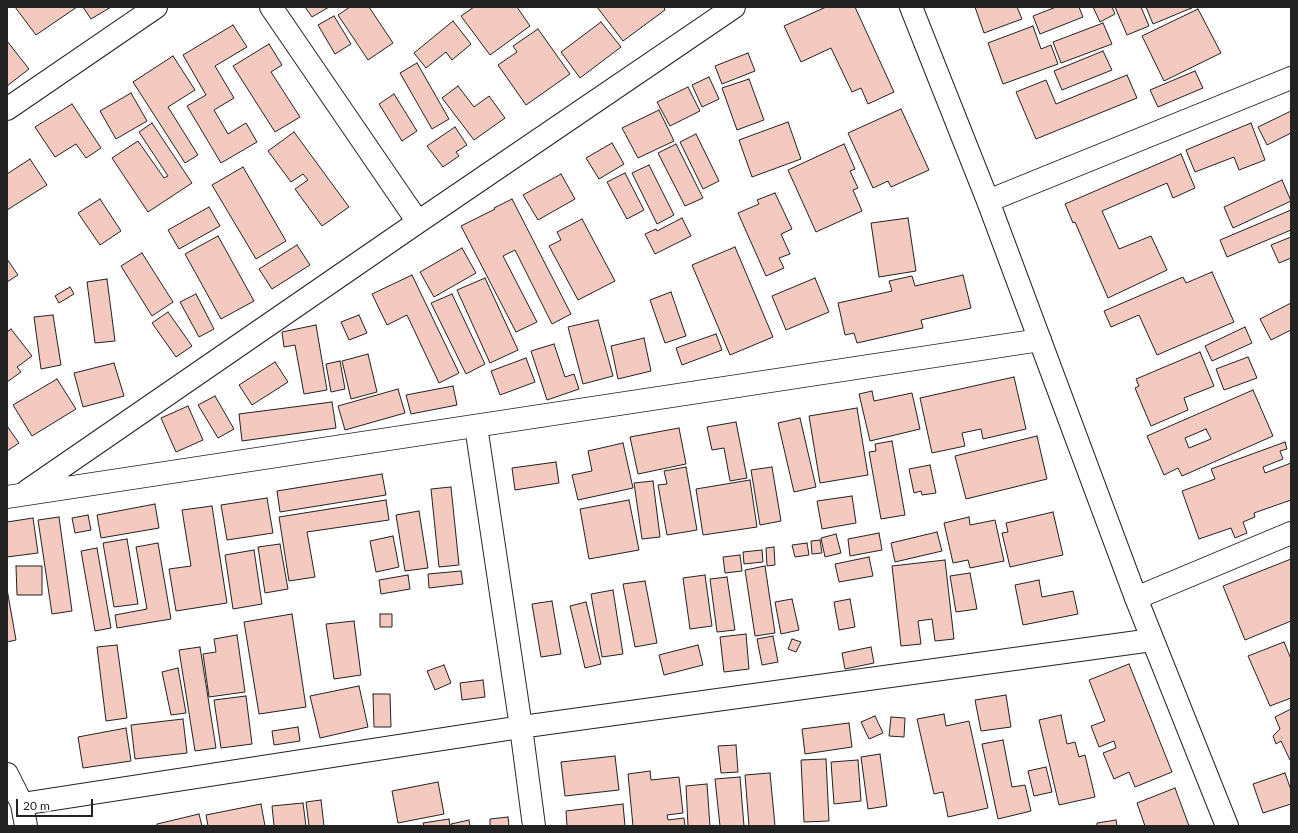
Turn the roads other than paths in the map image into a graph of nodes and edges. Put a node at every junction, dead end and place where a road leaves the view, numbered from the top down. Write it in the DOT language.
graph roads {
  1 [pos="156,7"];
  2 [pos="271,7"];
  3 [pos="734,7"];
  4 [pos="911,7"];
  5 [pos="1291,78"];
  6 [pos="7,109"];
  7 [pos="988,201"];
  8 [pos="418,222"];
  9 [pos="1040,340"];
  10 [pos="476,426"];
  11 [pos="15,496"];
  12 [pos="1291,534"];
  13 [pos="1136,598"];
  14 [pos="1152,640"];
  15 [pos="521,727"];
  16 [pos="7,774"];
  17 [pos="22,804"];
  18 [pos="26,826"];
  19 [pos="534,826"];
  20 [pos="1227,826"];
  1 -- 6 [label="street"];
  2 -- 8 [label="street"];
  3 -- 8 [label="street"];
  4 -- 7 [label="street"];
  5 -- 7 [label="street"];
  7 -- 9 [label="street"];
  8 -- 11 [label="street"];
  9 -- 10 [label="street"];
  9 -- 13 [label="street"];
  10 -- 11 [label="street"];
  10 -- 15 [label="street"];
  12 -- 13 [label="street"];
  13 -- 14 [label="street"];
  14 -- 15 [label="street"];
  14 -- 20 [label="street"];
  15 -- 17 [label="street"];
  15 -- 19 [label="street"];
  16 -- 17 [label="street"];
  17 -- 18 [label="street"];
}
